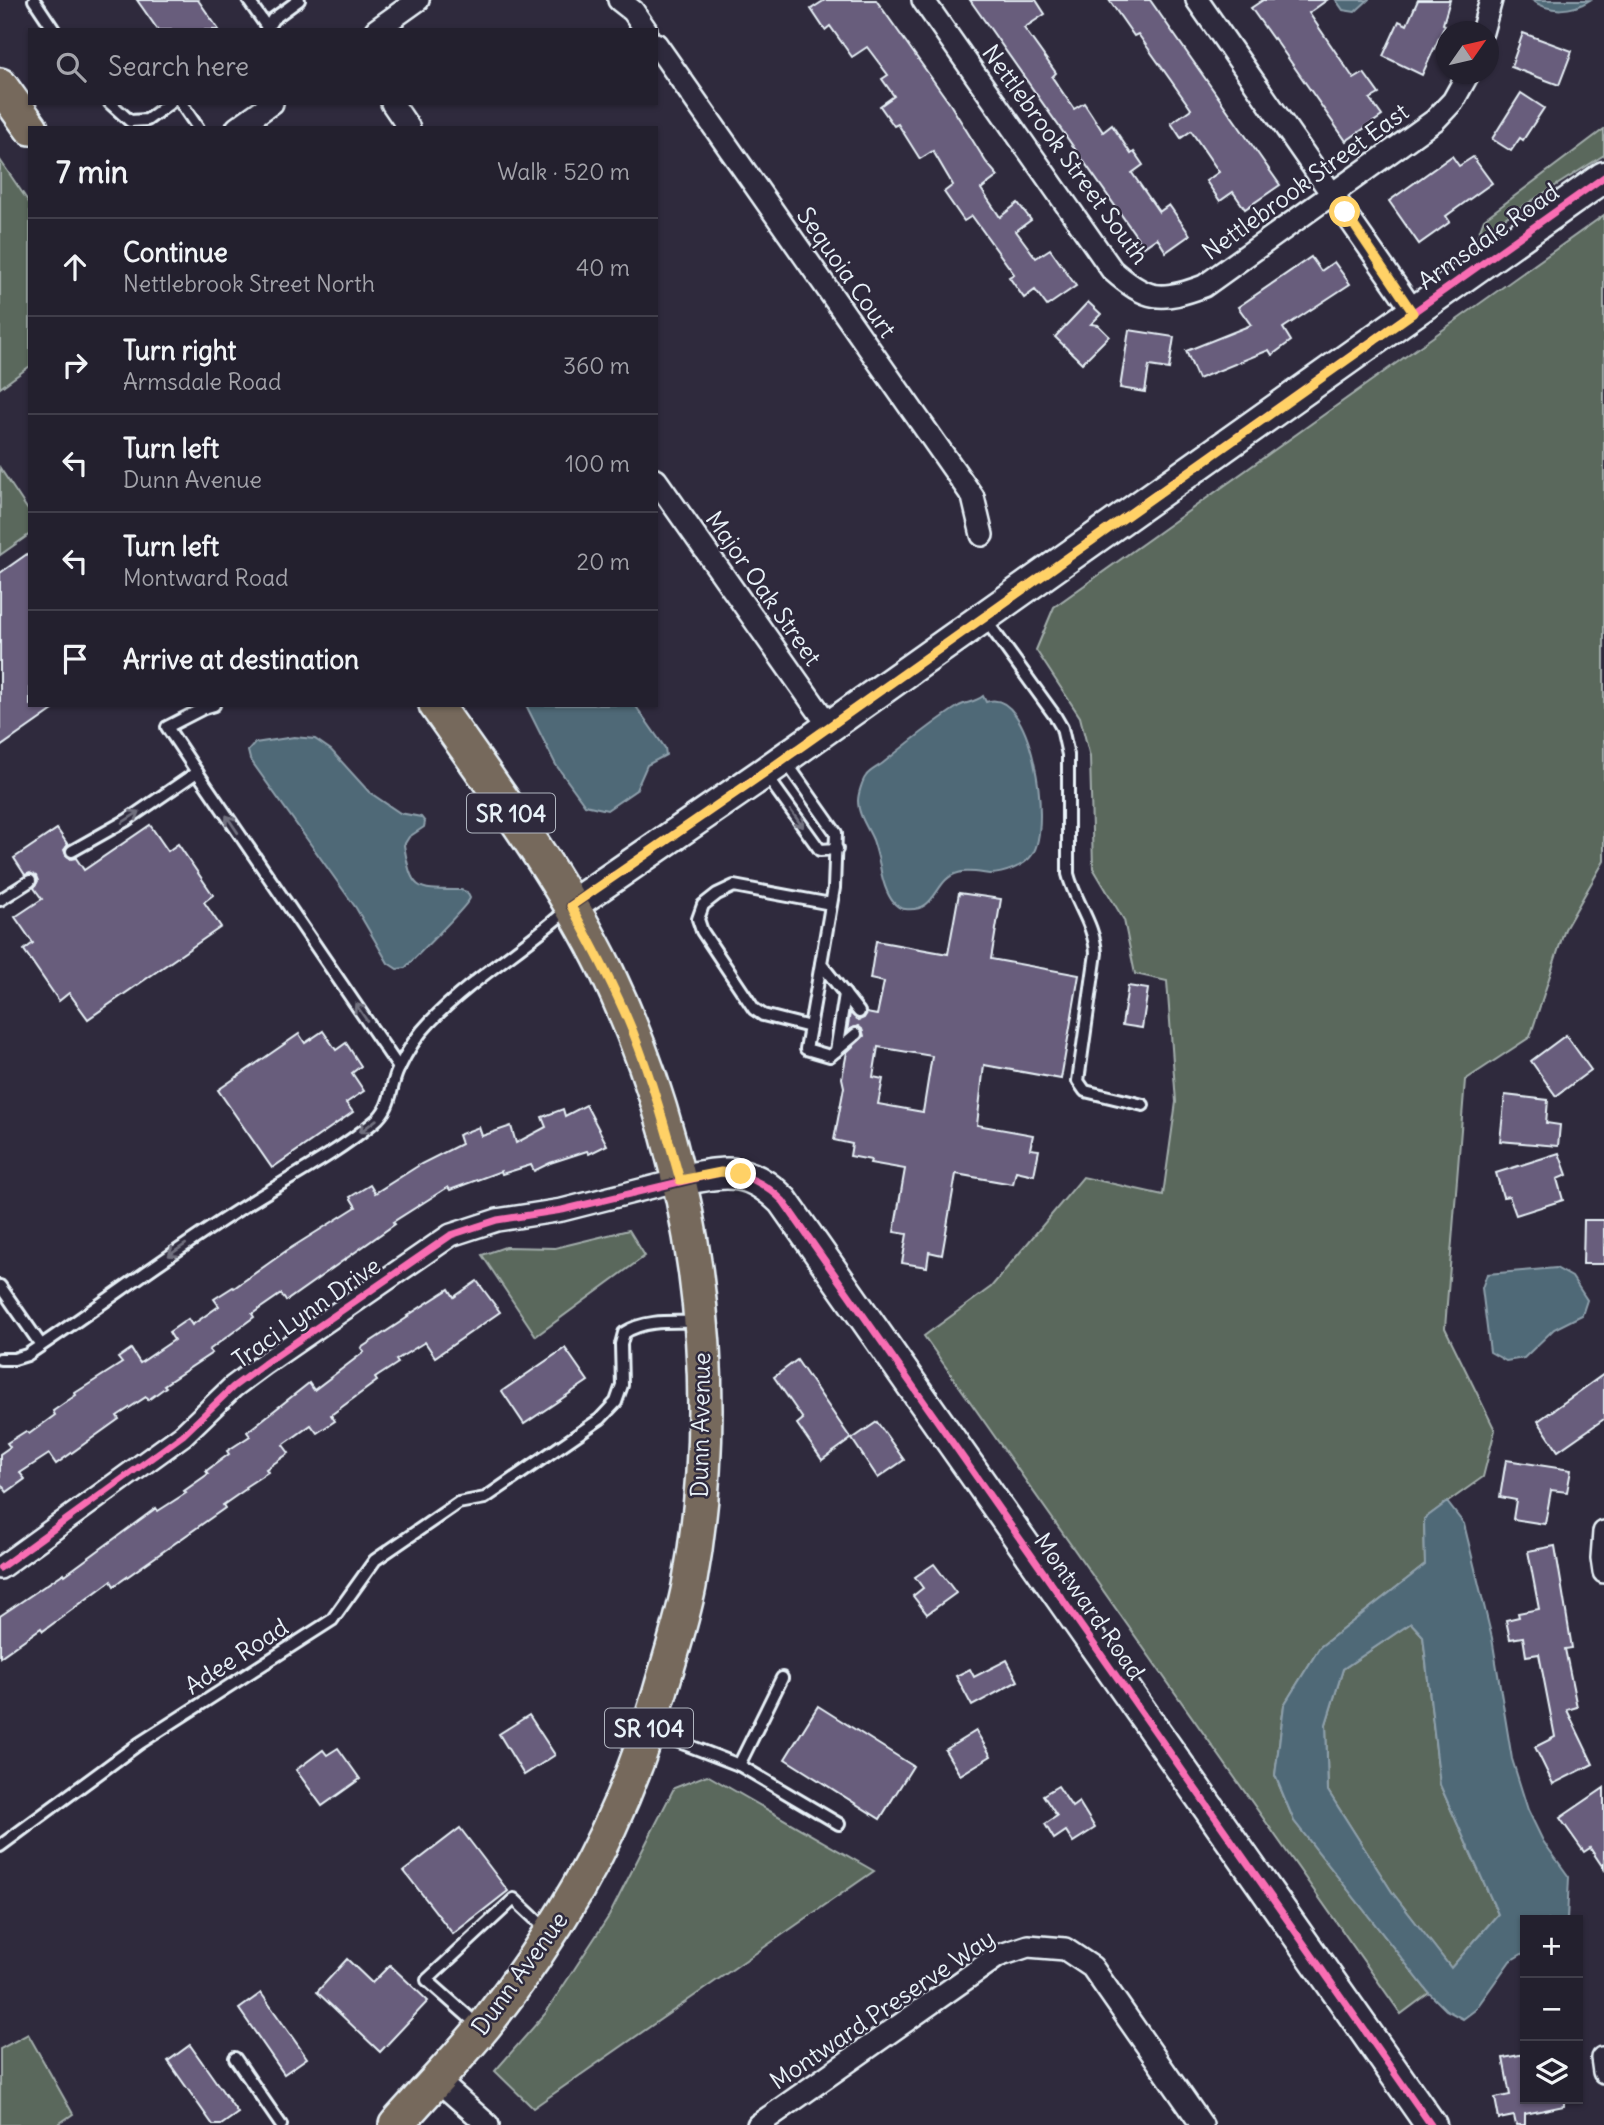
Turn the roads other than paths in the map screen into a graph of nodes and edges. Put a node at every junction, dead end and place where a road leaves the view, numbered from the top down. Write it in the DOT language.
graph roads {
  1 [pos="34,0"];
  2 [pos="248,0"];
  3 [pos="418,0"];
  4 [pos="619,0"];
  5 [pos="923,0"];
  6 [pos="1197,0"];
  7 [pos="1491,0"];
  8 [pos="294,1"];
  9 [pos="1485,21"];
  10 [pos="53,28"];
  11 [pos="267,28"];
  12 [pos="268,28"];
  13 [pos="379,28"];
  14 [pos="645,28"];
  15 [pos="658,47"];
  16 [pos="1462,84"];
  17 [pos="112,105"];
  18 [pos="167,105"];
  19 [pos="182,105"];
  20 [pos="269,105"];
  21 [pos="393,105"];
  22 [pos="197,126"];
  23 [pos="240,126"];
  24 [pos="408,126"];
  25 [pos="1604,177"];
  26 [pos="1332,193"];
  27 [pos="1150,296"];
  28 [pos="1413,313"];
  29 [pos="658,483"];
  30 [pos="982,535"];
  31 [pos="984,617"];
  32 [pos="207,707"];
  33 [pos="437,707"];
  34 [pos="829,726"];
  35 [pos="774,766"];
  36 [pos="197,772"];
  37 [pos="837,849"];
  38 [pos="72,851"];
  39 [pos="30,881"];
  40 [pos="0,900"];
  41 [pos="831,904"];
  42 [pos="571,906"];
  43 [pos="821,964"];
  44 [pos="845,994"];
  45 [pos="859,1012"];
  46 [pos="810,1027"];
  47 [pos="856,1034"];
  48 [pos="836,1051"];
  49 [pos="399,1068"];
  50 [pos="1143,1105"];
  51 [pos="680,1180"];
  52 [pos="0,1286"];
  53 [pos="701,1322"];
  54 [pos="41,1345"];
  55 [pos="0,1359"];
  56 [pos="1604,1532"];
  57 [pos="0,1568"];
  58 [pos="1604,1573"];
  59 [pos="782,1678"];
  60 [pos="649,1730"];
  61 [pos="739,1765"];
  62 [pos="839,1824"];
  63 [pos="0,1846"];
  64 [pos="550,1933"];
  65 [pos="481,2029"];
  66 [pos="235,2058"];
  67 [pos="436,2079"];
  68 [pos="281,2125"];
  69 [pos="396,2125"];
  70 [pos="488,2125"];
  71 [pos="758,2125"];
  72 [pos="1202,2125"];
  73 [pos="1431,2125"];
  1 -- 10 [label="lane"];
  2 -- 11 [label="lane"];
  3 -- 13 [label="street"];
  4 -- 14 [label="street"];
  5 -- 27 [label="street, Nettlebrook Street South"];
  6 -- 26 [label="street"];
  7 -- 9 [label="street"];
  8 -- 12 [label="lane"];
  15 -- 30 [label="street, Sequoia Court"];
  16 -- 26 [label="street, Nettlebrook Street East"];
  17 -- 18 [label="lane"];
  19 -- 22 [label="lane"];
  20 -- 23 [label="street"];
  21 -- 24 [label="street"];
  25 -- 28 [label="street, Armsdale Road"];
  26 -- 27 [label="street, Nettlebrook Street East"];
  26 -- 28 [label="street"];
  28 -- 31 [label="street, Armsdale Road"];
  29 -- 34 [label="street, Major Oak Street"];
  31 -- 34 [label="street, Armsdale Road"];
  31 -- 50 [label="lane"];
  32 -- 36 [label="lane"];
  33 -- 42 [label="main road, Dunn Avenue / SR 104"];
  34 -- 35 [label="street, Armsdale Road"];
  35 -- 37 [label="lane"];
  35 -- 37 [label="lane, one-way"];
  35 -- 42 [label="street, Armsdale Road"];
  38 -- 36 [label="lane, one-way"];
  49 -- 36 [label="lane, one-way"];
  37 -- 41 [label="lane"];
  39 -- 40 [label="lane"];
  41 -- 43 [label="lane"];
  41 -- 46 [label="lane"];
  42 -- 49 [label="lane"];
  42 -- 51 [label="main road, Dunn Avenue / SR 104"];
  43 -- 44 [label="lane"];
  43 -- 46 [label="lane"];
  44 -- 45 [label="lane"];
  44 -- 48 [label="lane"];
  46 -- 48 [label="lane"];
  47 -- 48 [label="lane"];
  49 -- 54 [label="lane, one-way"];
  51 -- 53 [label="main road, Dunn Avenue / SR 104"];
  51 -- 57 [label="street, Traci Lynn Drive"];
  51 -- 73 [label="street, Montward Road"];
  52 -- 54 [label="lane"];
  53 -- 60 [label="main road, Dunn Avenue / SR 104"];
  53 -- 63 [label="lane, Adee Road"];
  54 -- 55 [label="lane"];
  56 -- 58 [label="street"];
  59 -- 61 [label="lane"];
  60 -- 61 [label="lane"];
  60 -- 64 [label="main road, Dunn Avenue / SR 104"];
  61 -- 62 [label="lane"];
  64 -- 65 [label="main road, Dunn Avenue / SR 104"];
  64 -- 65 [label="lane"];
  65 -- 67 [label="main road, Dunn Avenue / SR 104"];
  66 -- 68 [label="lane"];
  67 -- 69 [label="main road, Dunn Avenue / SR 104"];
  67 -- 70 [label="street"];
  71 -- 72 [label="street, Montward Preserve Way"];
}
